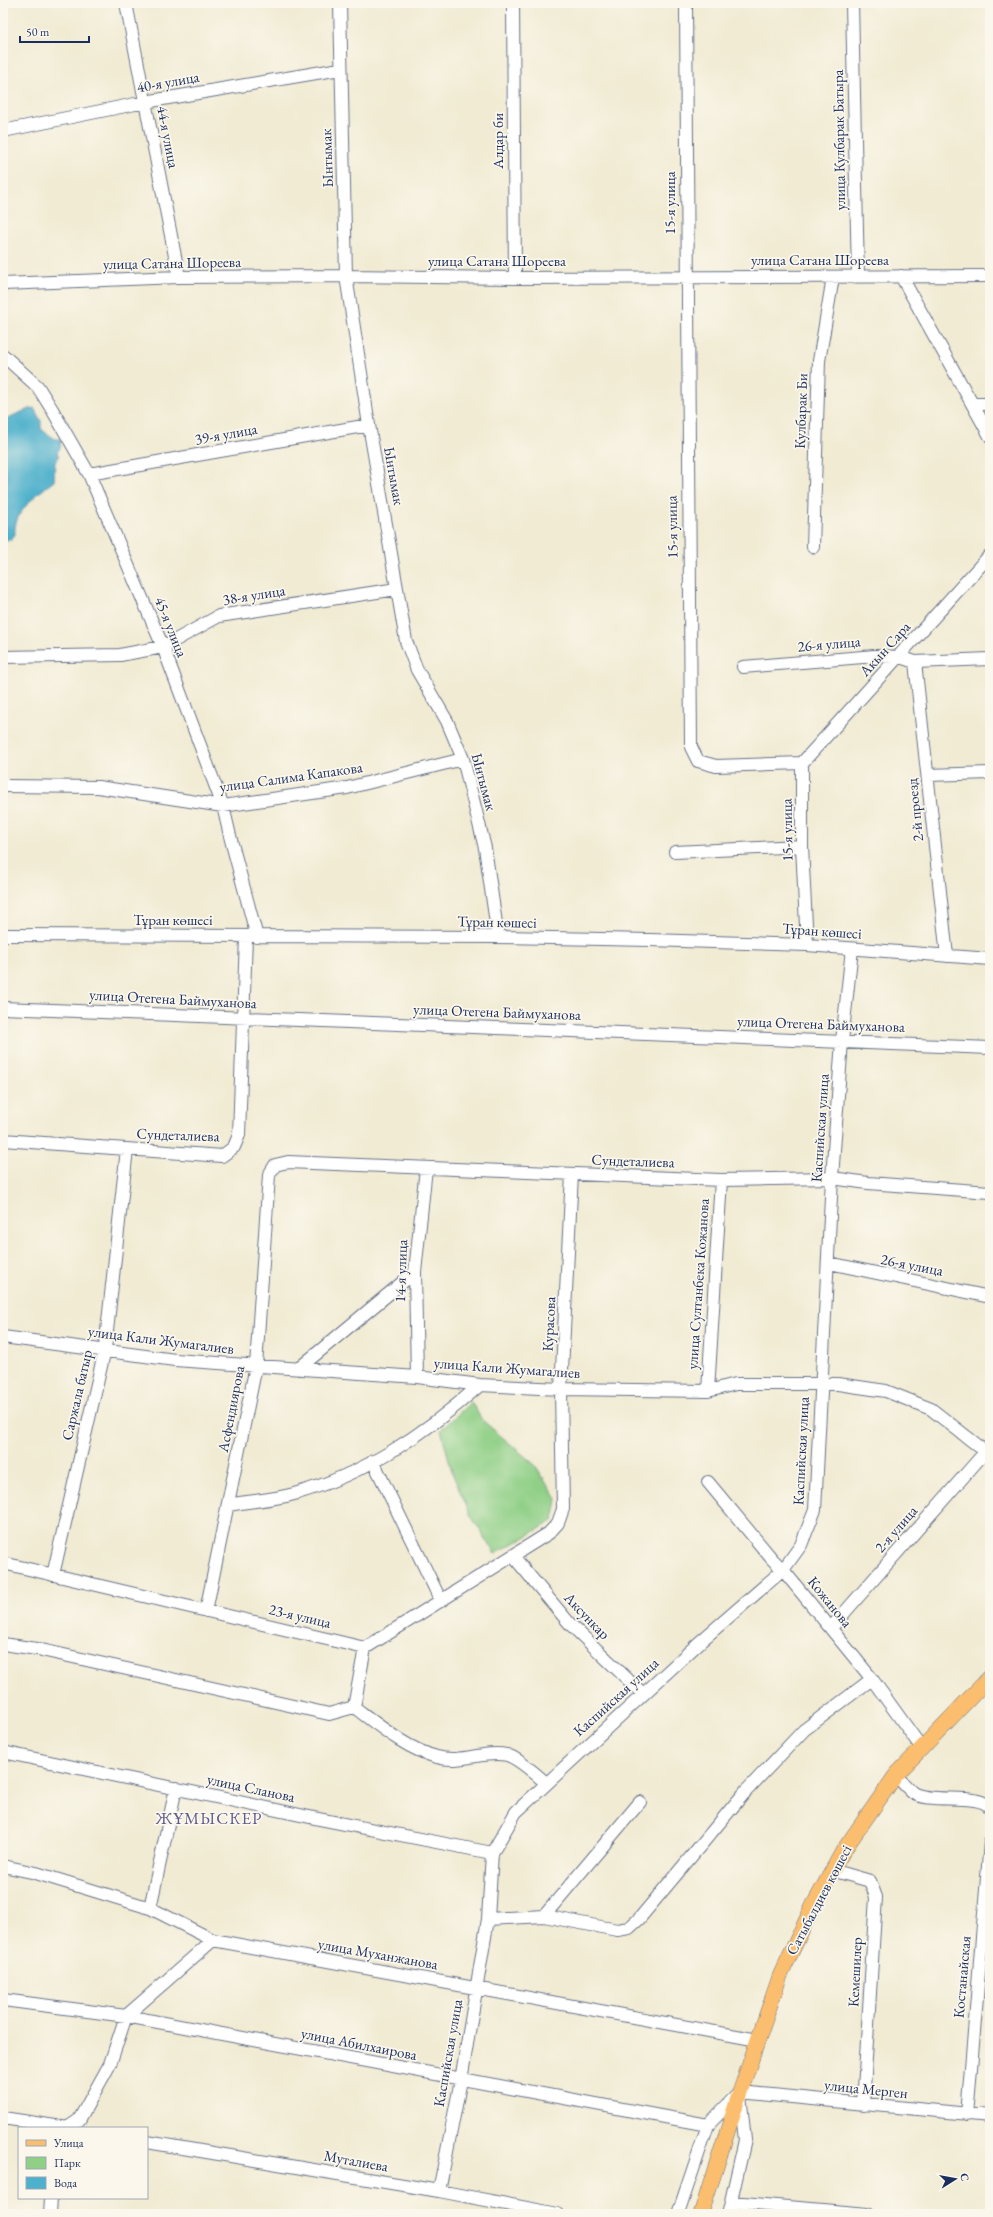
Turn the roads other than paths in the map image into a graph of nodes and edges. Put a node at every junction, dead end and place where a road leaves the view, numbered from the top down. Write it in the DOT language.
graph roads {
  1 [pos="126,3"];
  2 [pos="340,3"];
  3 [pos="513,3"];
  4 [pos="686,3"];
  5 [pos="852,3"];
  6 [pos="340,70"];
  7 [pos="145,102"];
  8 [pos="3,131"];
  9 [pos="346,276"];
  10 [pos="858,276"];
  11 [pos="901,276"];
  12 [pos="990,276"];
  13 [pos="179,277"];
  14 [pos="686,277"];
  15 [pos="833,277"];
  16 [pos="515,278"];
  17 [pos="3,284"];
  18 [pos="3,355"];
  19 [pos="972,404"];
  20 [pos="990,404"];
  21 [pos="369,425"];
  22 [pos="990,436"];
  23 [pos="89,474"];
  24 [pos="813,547"];
  25 [pos="990,555"];
  26 [pos="397,588"];
  27 [pos="162,647"];
  28 [pos="900,657"];
  29 [pos="3,658"];
  30 [pos="990,659"];
  31 [pos="915,662"];
  32 [pos="743,667"];
  33 [pos="463,759"];
  34 [pos="802,763"];
  35 [pos="990,773"];
  36 [pos="928,775"];
  37 [pos="3,786"];
  38 [pos="223,806"];
  39 [pos="802,846"];
  40 [pos="675,852"];
  41 [pos="3,935"];
  42 [pos="252,937"];
  43 [pos="498,937"];
  44 [pos="806,945"];
  45 [pos="852,949"];
  46 [pos="947,956"];
  47 [pos="990,959"];
  48 [pos="3,1008"];
  49 [pos="244,1019"];
  50 [pos="842,1041"];
  51 [pos="990,1048"];
  52 [pos="3,1140"];
  53 [pos="127,1149"];
  54 [pos="275,1165"];
  55 [pos="426,1168"];
  56 [pos="572,1174"];
  57 [pos="832,1178"];
  58 [pos="721,1180"];
  59 [pos="990,1192"];
  60 [pos="829,1263"];
  61 [pos="414,1272"];
  62 [pos="990,1297"];
  63 [pos="3,1337"];
  64 [pos="105,1349"];
  65 [pos="256,1366"];
  66 [pos="298,1369"];
  67 [pos="417,1377"];
  68 [pos="480,1385"];
  69 [pos="820,1385"];
  70 [pos="561,1389"];
  71 [pos="708,1391"];
  72 [pos="988,1453"];
  73 [pos="373,1461"];
  74 [pos="708,1482"];
  75 [pos="228,1505"];
  76 [pos="513,1556"];
  77 [pos="3,1563"];
  78 [pos="783,1570"];
  79 [pos="53,1575"];
  80 [pos="441,1601"];
  81 [pos="206,1611"];
  82 [pos="831,1628"];
  83 [pos="3,1644"];
  84 [pos="365,1648"];
  85 [pos="990,1677"];
  86 [pos="872,1679"];
  87 [pos="643,1694"];
  88 [pos="354,1707"];
  89 [pos="921,1747"];
  90 [pos="3,1752"];
  91 [pos="896,1775"];
  92 [pos="546,1783"];
  93 [pos="176,1788"];
  94 [pos="640,1802"];
  95 [pos="986,1805"];
  96 [pos="990,1842"];
  97 [pos="492,1853"];
  98 [pos="3,1866"];
  99 [pos="832,1870"];
  100 [pos="150,1908"];
  101 [pos="544,1916"];
  102 [pos="488,1919"];
  103 [pos="213,1940"];
  104 [pos="476,1987"];
  105 [pos="3,2000"];
  106 [pos="126,2016"];
  107 [pos="758,2040"];
  108 [pos="461,2080"];
  109 [pos="740,2092"];
  110 [pos="863,2105"];
  111 [pos="967,2115"];
  112 [pos="990,2116"];
  113 [pos="3,2118"];
  114 [pos="708,2125"];
  115 [pos="61,2127"];
  116 [pos="68,2127"];
  117 [pos="148,2142"];
  118 [pos="438,2191"];
  119 [pos="51,2199"];
  120 [pos="732,2202"];
  121 [pos="50,2214"];
  122 [pos="558,2214"];
  123 [pos="678,2214"];
  124 [pos="701,2214"];
  125 [pos="728,2214"];
  126 [pos="868,2214"];
  1 -- 7 [label="street, 44-я улица"];
  2 -- 6 [label="street, Ынтымак"];
  3 -- 16 [label="street, Алдар би"];
  4 -- 14 [label="street, 15-я улица"];
  5 -- 10 [label="street, улица Кулбарак Батыра"];
  6 -- 7 [label="street, 40-я улица"];
  6 -- 9 [label="street, Ынтымак"];
  7 -- 8 [label="street, 40-я улица"];
  7 -- 13 [label="street, 44-я улица"];
  9 -- 13 [label="street, улица Сатана Шореева"];
  9 -- 16 [label="street, улица Сатана Шореева"];
  9 -- 21 [label="street, Ынтымак"];
  10 -- 11 [label="street, улица Сатана Шореева"];
  10 -- 15 [label="street, улица Сатана Шореева"];
  11 -- 12 [label="street, улица Сатана Шореева"];
  11 -- 19 [label="street"];
  13 -- 17 [label="street, улица Сатана Шореева"];
  14 -- 15 [label="street, улица Сатана Шореева"];
  14 -- 16 [label="street, улица Сатана Шореева"];
  14 -- 34 [label="street, 15-я улица"];
  15 -- 24 [label="street, Кулбарак Би"];
  18 -- 23 [label="street, 45-я улица"];
  19 -- 20 [label="street"];
  19 -- 22 [label="street"];
  21 -- 23 [label="street, 39-я улица"];
  21 -- 26 [label="street, Ынтымак"];
  23 -- 27 [label="street, 45-я улица"];
  25 -- 28 [label="street, Акын Сара"];
  26 -- 27 [label="street, 38-я улица"];
  26 -- 33 [label="street, Ынтымак"];
  27 -- 29 [label="street, 38-я улица"];
  27 -- 38 [label="street, 45-я улица"];
  28 -- 31 [label="street, 26-я улица"];
  28 -- 32 [label="street, 26-я улица"];
  28 -- 34 [label="street, Акын Сара"];
  30 -- 31 [label="street, 26-я улица"];
  31 -- 36 [label="street, 2-й проезд"];
  33 -- 38 [label="street, улица Салима Капакова"];
  33 -- 43 [label="street, Ынтымак"];
  34 -- 39 [label="street, 15-я улица"];
  35 -- 36 [label="street"];
  36 -- 46 [label="street, 2-й проезд"];
  37 -- 38 [label="street, улица Салима Капакова"];
  38 -- 42 [label="street, 45-я улица"];
  39 -- 40 [label="street"];
  39 -- 44 [label="street, 15-я улица"];
  41 -- 42 [label="street, Тұран көшесі"];
  42 -- 43 [label="street, Тұран көшесі"];
  42 -- 49 [label="street, Сундеталиева"];
  43 -- 44 [label="street, Тұран көшесі"];
  44 -- 45 [label="street, Тұран көшесі"];
  45 -- 46 [label="street, Тұран көшесі"];
  45 -- 50 [label="street, Каспийская улица"];
  46 -- 47 [label="street, Тұран көшесі"];
  48 -- 49 [label="street, улица Отегена Баймуханова"];
  49 -- 50 [label="street, улица Отегена Баймуханова"];
  49 -- 53 [label="street, Сундеталиева"];
  50 -- 51 [label="street, улица Отегена Баймуханова"];
  50 -- 57 [label="street, Каспийская улица"];
  52 -- 53 [label="street, Сундеталиева"];
  53 -- 64 [label="street, Саржала батыр"];
  54 -- 55 [label="street, Сундеталиева"];
  54 -- 65 [label="street, Асфендиярова"];
  55 -- 56 [label="street, Сундеталиева"];
  55 -- 61 [label="street, 14-я улица"];
  56 -- 58 [label="street, Сундеталиева"];
  56 -- 70 [label="street, Курасова"];
  57 -- 58 [label="street, Сундеталиева"];
  57 -- 59 [label="street, Сундеталиева"];
  57 -- 60 [label="street, Каспийская улица"];
  58 -- 71 [label="street, улица Султанбека Кожанова"];
  60 -- 62 [label="street, 26-я улица"];
  60 -- 69 [label="street, Каспийская улица"];
  61 -- 66 [label="street"];
  61 -- 67 [label="street, 14-я улица"];
  63 -- 64 [label="street, улица Кали Жумагалиев"];
  64 -- 65 [label="street, улица Кали Жумагалиев"];
  64 -- 79 [label="street, Саржала батыр"];
  65 -- 66 [label="street, улица Кали Жумагалиев"];
  65 -- 75 [label="street, Асфендиярова"];
  66 -- 67 [label="street, улица Кали Жумагалиев"];
  67 -- 68 [label="street, улица Кали Жумагалиев"];
  68 -- 70 [label="street, улица Кали Жумагалиев"];
  68 -- 73 [label="street"];
  69 -- 71 [label="street, улица Кали Жумагалиев"];
  69 -- 72 [label="street, улица Кали Жумагалиев"];
  69 -- 78 [label="street, Каспийская улица"];
  70 -- 71 [label="street, улица Кали Жумагалиев"];
  70 -- 76 [label="street, Курасова"];
  72 -- 82 [label="street, 2-я улица"];
  73 -- 75 [label="street"];
  73 -- 80 [label="street"];
  74 -- 78 [label="street, Кожанова"];
  75 -- 81 [label="street, Асфендиярова"];
  76 -- 80 [label="street"];
  76 -- 87 [label="street, Аксункар"];
  77 -- 79 [label="street, 23-я улица"];
  78 -- 82 [label="street, Кожанова"];
  78 -- 87 [label="street, Каспийская улица"];
  79 -- 81 [label="street, 23-я улица"];
  80 -- 84 [label="street"];
  81 -- 84 [label="street, 23-я улица"];
  82 -- 86 [label="street, Кожанова"];
  83 -- 88 [label="street"];
  84 -- 88 [label="street"];
  85 -- 89 [label="main road, Сатыбалдиев көшесі"];
  86 -- 89 [label="street, Кожанова"];
  86 -- 101 [label="street"];
  87 -- 92 [label="street, Каспийская улица"];
  88 -- 92 [label="street"];
  89 -- 91 [label="main road, Сатыбалдиев көшесі"];
  90 -- 93 [label="street, улица Сланова"];
  91 -- 95 [label="street"];
  91 -- 99 [label="main road, Сатыбалдиев көшесі"];
  92 -- 97 [label="street, Каспийская улица"];
  93 -- 97 [label="street, улица Сланова"];
  93 -- 100 [label="street"];
  94 -- 101 [label="street"];
  96 -- 111 [label="street, Костанайская"];
  97 -- 102 [label="street, Каспийская улица"];
  98 -- 100 [label="street, улица Муханжанова"];
  99 -- 107 [label="main road, Сатыбалдиев көшесі"];
  99 -- 110 [label="street, Кемешилер"];
  100 -- 103 [label="street, улица Муханжанова"];
  101 -- 102 [label="street"];
  102 -- 104 [label="street, Каспийская улица"];
  103 -- 104 [label="street, улица Муханжанова"];
  103 -- 106 [label="street"];
  104 -- 107 [label="street, улица Муханжанова"];
  104 -- 108 [label="street, Каспийская улица"];
  105 -- 106 [label="street, улица Абилхаирова"];
  106 -- 108 [label="street, улица Абилхаирова"];
  106 -- 116 [label="street"];
  107 -- 109 [label="main road, Сатыбалдиев көшесі"];
  108 -- 114 [label="street, улица Абилхаирова"];
  108 -- 118 [label="street, Каспийская улица"];
  109 -- 110 [label="street, улица Мерген"];
  109 -- 114 [label="street"];
  109 -- 120 [label="street"];
  109 -- 124 [label="main road, Сатыбалдиев көшесі"];
  110 -- 111 [label="street, улица Мерген"];
  111 -- 112 [label="street, улица Мерген"];
  113 -- 115 [label="street"];
  114 -- 123 [label="street"];
  117 -- 118 [label="street, Муталиева"];
  118 -- 122 [label="street, Муталиева"];
  119 -- 121 [label="street"];
  120 -- 125 [label="street"];
  120 -- 126 [label="street"];
}
